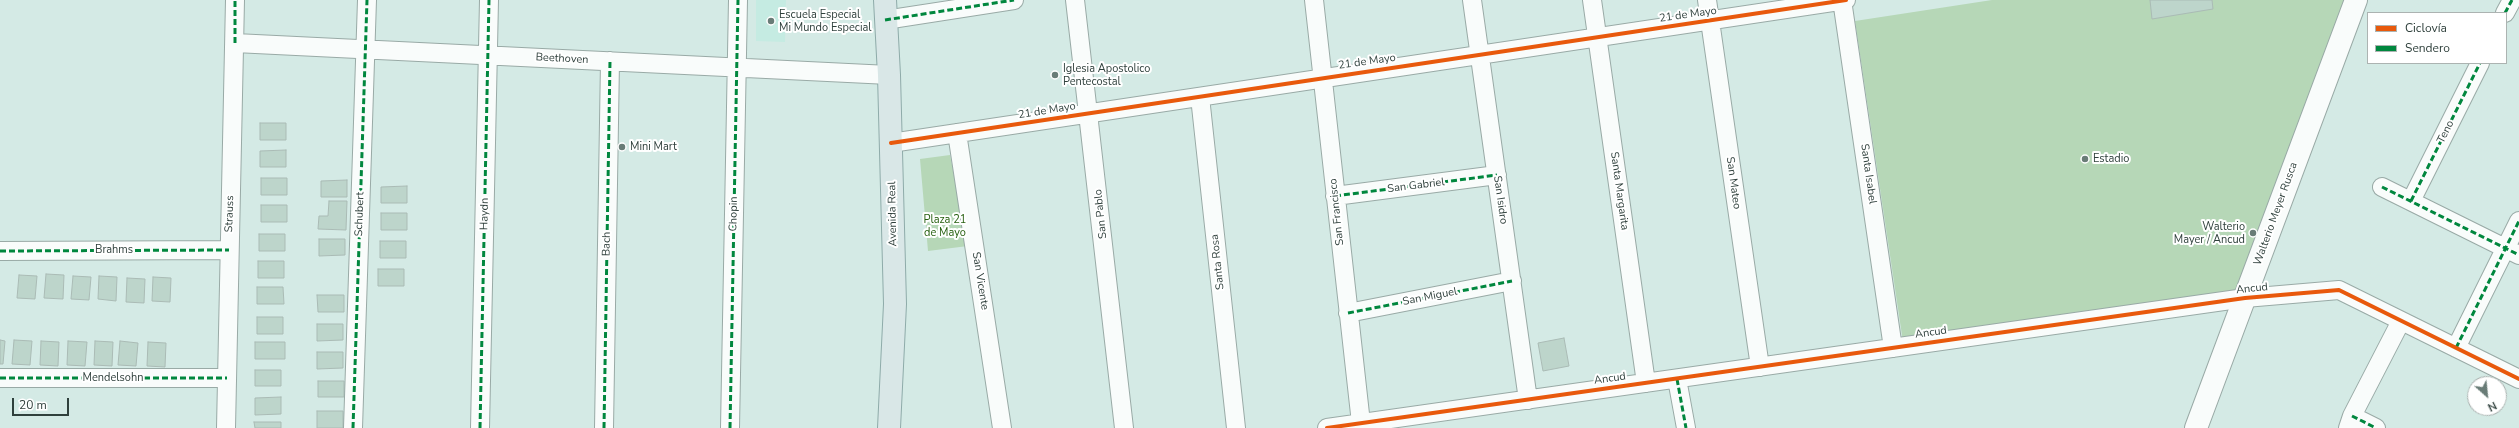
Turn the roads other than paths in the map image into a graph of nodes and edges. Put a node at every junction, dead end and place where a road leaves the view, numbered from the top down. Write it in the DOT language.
graph roads {
  1 [pos="235,0"];
  2 [pos="367,0"];
  3 [pos="489,0"];
  4 [pos="738,0"];
  5 [pos="1014,0"];
  6 [pos="1075,0"];
  7 [pos="1314,0"];
  8 [pos="1472,0"];
  9 [pos="1592,0"];
  10 [pos="1707,0"];
  11 [pos="1843,0"];
  12 [pos="2356,0"];
  13 [pos="2512,0"];
  14 [pos="885,10"];
  15 [pos="2506,12"];
  16 [pos="1710,21"];
  17 [pos="1597,37"];
  18 [pos="234,43"];
  19 [pos="365,49"];
  20 [pos="488,55"];
  21 [pos="1480,55"];
  22 [pos="610,61"];
  23 [pos="2480,64"];
  24 [pos="736,67"];
  25 [pos="889,74"];
  26 [pos="1322,78"];
  27 [pos="1200,97"];
  28 [pos="1090,113"];
  29 [pos="957,133"];
  30 [pos="891,143"];
  31 [pos="1497,175"];
  32 [pos="2382,187"];
  33 [pos="1335,196"];
  34 [pos="2411,201"];
  35 [pos="2519,221"];
  36 [pos="228,250"];
  37 [pos="0,251"];
  38 [pos="2512,252"];
  39 [pos="1512,281"];
  40 [pos="2245,298"];
  41 [pos="1348,313"];
  42 [pos="2401,321"];
  43 [pos="1893,348"];
  44 [pos="2456,348"];
  45 [pos="1760,367"];
  46 [pos="0,378"];
  47 [pos="227,378"];
  48 [pos="1677,378"];
  49 [pos="2519,378"];
  50 [pos="1646,383"];
  51 [pos="1528,400"];
  52 [pos="2350,422"];
  53 [pos="1360,424"];
  54 [pos="226,428"];
  55 [pos="353,428"];
  56 [pos="480,428"];
  57 [pos="604,428"];
  58 [pos="730,428"];
  59 [pos="889,428"];
  60 [pos="1002,428"];
  61 [pos="1124,428"];
  62 [pos="1236,428"];
  63 [pos="1328,428"];
  64 [pos="1686,428"];
  65 [pos="2196,428"];
  66 [pos="2376,428"];
  1 -- 18 [label="street, Strauss"];
  2 -- 19 [label="street, Schubert"];
  3 -- 20 [label="street, Haydn"];
  4 -- 24 [label="street, Chopin"];
  5 -- 14 [label="street"];
  6 -- 28 [label="street, San Pablo"];
  7 -- 26 [label="street, San Francisco"];
  8 -- 21 [label="street, San Isidro"];
  9 -- 17 [label="street, Santa Margarita"];
  10 -- 16 [label="street, San Mateo"];
  11 -- 16 [label="street, 21 de Mayo"];
  11 -- 43 [label="street, Santa Isabel"];
  12 -- 40 [label="street, Walterio Meyer Rusca"];
  13 -- 15 [label="street"];
  14 -- 25 [label="main road, Avenida Real"];
  16 -- 17 [label="street, 21 de Mayo"];
  16 -- 45 [label="street, San Mateo"];
  17 -- 21 [label="street, 21 de Mayo"];
  17 -- 50 [label="street, Santa Margarita"];
  18 -- 19 [label="street, Beethoven"];
  18 -- 36 [label="street, Strauss"];
  19 -- 20 [label="street, Beethoven"];
  19 -- 55 [label="street, Schubert"];
  20 -- 22 [label="street, Beethoven"];
  20 -- 56 [label="street, Haydn"];
  21 -- 26 [label="street, 21 de Mayo"];
  21 -- 31 [label="street, San Isidro"];
  22 -- 24 [label="street, Beethoven"];
  22 -- 57 [label="street, Bach"];
  23 -- 34 [label="street, Teno"];
  24 -- 25 [label="street, Beethoven"];
  24 -- 58 [label="street, Chopin"];
  25 -- 30 [label="main road, Avenida Real"];
  26 -- 27 [label="street, 21 de Mayo"];
  26 -- 33 [label="street, San Francisco"];
  27 -- 28 [label="street, 21 de Mayo"];
  27 -- 62 [label="street, Santa Rosa"];
  28 -- 29 [label="street, 21 de Mayo"];
  28 -- 61 [label="street, San Pablo"];
  29 -- 30 [label="street, 21 de Mayo"];
  29 -- 60 [label="street, San Vicente"];
  30 -- 59 [label="main road, Avenida Real"];
  31 -- 33 [label="street, San Gabriel"];
  31 -- 39 [label="street, San Isidro"];
  32 -- 34 [label="street"];
  33 -- 41 [label="street, San Francisco"];
  34 -- 38 [label="street"];
  35 -- 38 [label="street"];
  36 -- 37 [label="street, Brahms"];
  36 -- 47 [label="street, Strauss"];
  38 -- 44 [label="street"];
  39 -- 41 [label="street, San Miguel"];
  39 -- 51 [label="street, San Isidro"];
  40 -- 42 [label="street, Ancud"];
  40 -- 43 [label="street, Ancud"];
  40 -- 65 [label="street, Walterio Meyer Rusca"];
  41 -- 53 [label="street, San Francisco"];
  42 -- 44 [label="street, Ancud"];
  42 -- 52 [label="street"];
  43 -- 45 [label="street, Ancud"];
  44 -- 49 [label="street, Ancud"];
  45 -- 48 [label="street, Ancud"];
  46 -- 47 [label="street, Mendelsohn"];
  47 -- 54 [label="street, Strauss"];
  48 -- 50 [label="street, Ancud"];
  48 -- 64 [label="street"];
  50 -- 51 [label="street, Ancud"];
  51 -- 53 [label="street, Ancud"];
  52 -- 66 [label="street"];
  53 -- 63 [label="street, Ancud"];
}
